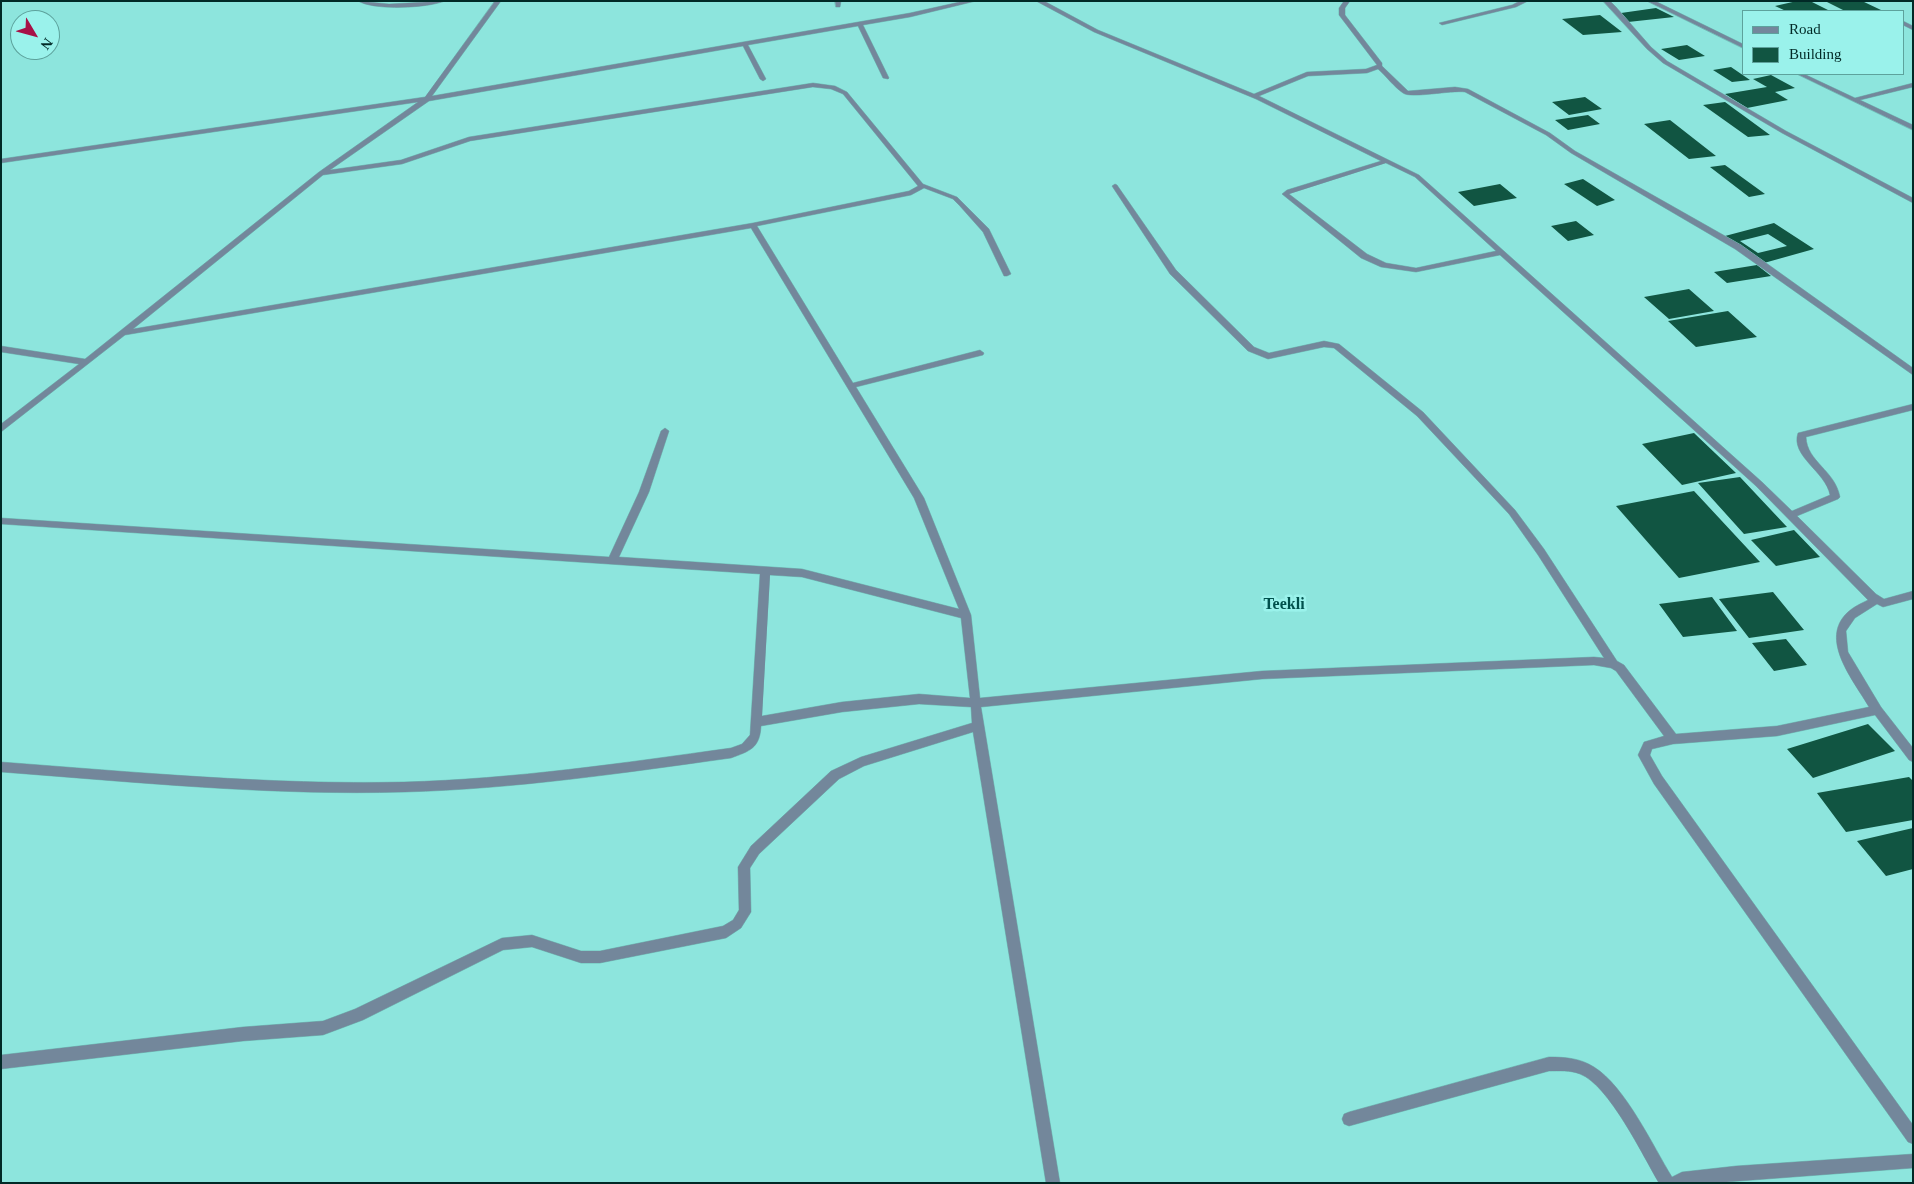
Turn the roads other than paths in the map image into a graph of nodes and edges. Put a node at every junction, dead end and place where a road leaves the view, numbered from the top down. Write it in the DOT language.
graph roads {
  1 [pos="361,1"];
  2 [pos="442,1"];
  3 [pos="498,1"];
  4 [pos="973,1"];
  5 [pos="1039,1"];
  6 [pos="1347,1"];
  7 [pos="1525,1"];
  8 [pos="1606,1"];
  9 [pos="1650,1"];
  10 [pos="859,23"];
  11 [pos="1442,23"];
  12 [pos="744,43"];
  13 [pos="1742,46"];
  14 [pos="1378,66"];
  15 [pos="1802,75"];
  16 [pos="886,78"];
  17 [pos="763,79"];
  18 [pos="1913,85"];
  19 [pos="1254,96"];
  20 [pos="428,99"];
  21 [pos="1854,100"];
  22 [pos="1913,128"];
  23 [pos="1,160"];
  24 [pos="1387,161"];
  25 [pos="320,173"];
  26 [pos="921,185"];
  27 [pos="1115,186"];
  28 [pos="1913,201"];
  29 [pos="752,225"];
  30 [pos="1502,252"];
  31 [pos="1007,274"];
  32 [pos="124,333"];
  33 [pos="1,349"];
  34 [pos="980,353"];
  35 [pos="86,362"];
  36 [pos="1913,372"];
  37 [pos="851,386"];
  38 [pos="1913,408"];
  39 [pos="1,428"];
  40 [pos="665,431"];
  41 [pos="1791,515"];
  42 [pos="1,521"];
  43 [pos="612,561"];
  44 [pos="765,571"];
  45 [pos="1913,595"];
  46 [pos="1876,600"];
  47 [pos="966,615"];
  48 [pos="1613,664"];
  49 [pos="975,703"];
  50 [pos="1878,710"];
  51 [pos="756,722"];
  52 [pos="978,726"];
  53 [pos="1673,740"];
  54 [pos="1913,757"];
  55 [pos="1,767"];
  56 [pos="1,1062"];
  57 [pos="1349,1119"];
  58 [pos="1913,1137"];
  59 [pos="1913,1161"];
  60 [pos="1053,1183"];
  61 [pos="1667,1183"];
  62 [pos="1676,1183"];
  1 -- 2 [label="street"];
  3 -- 20 [label="street"];
  4 -- 10 [label="street"];
  5 -- 19 [label="street"];
  6 -- 14 [label="street"];
  7 -- 11 [label="street"];
  8 -- 28 [label="street"];
  9 -- 13 [label="street"];
  10 -- 12 [label="street"];
  10 -- 16 [label="street"];
  12 -- 17 [label="street"];
  12 -- 20 [label="street"];
  14 -- 19 [label="street"];
  14 -- 36 [label="street"];
  15 -- 21 [label="street"];
  18 -- 21 [label="street"];
  19 -- 24 [label="street"];
  20 -- 23 [label="street"];
  20 -- 25 [label="street"];
  21 -- 22 [label="street"];
  24 -- 30 [label="street"];
  24 -- 30 [label="street"];
  25 -- 26 [label="street"];
  25 -- 32 [label="street"];
  26 -- 29 [label="street"];
  26 -- 31 [label="street"];
  27 -- 48 [label="street"];
  29 -- 32 [label="street"];
  29 -- 37 [label="street"];
  30 -- 41 [label="street"];
  32 -- 35 [label="street"];
  33 -- 35 [label="street"];
  34 -- 37 [label="street"];
  35 -- 39 [label="street"];
  37 -- 47 [label="street"];
  38 -- 41 [label="street"];
  40 -- 43 [label="street"];
  41 -- 46 [label="street"];
  42 -- 43 [label="street"];
  43 -- 44 [label="street"];
  44 -- 47 [label="street"];
  44 -- 51 [label="street"];
  45 -- 46 [label="street"];
  46 -- 50 [label="street"];
  47 -- 49 [label="street"];
  48 -- 49 [label="street"];
  48 -- 53 [label="street"];
  49 -- 51 [label="street"];
  49 -- 52 [label="street"];
  50 -- 53 [label="street"];
  50 -- 54 [label="street"];
  51 -- 55 [label="street"];
  52 -- 56 [label="street"];
  52 -- 60 [label="street"];
  53 -- 58 [label="street"];
  57 -- 61 [label="street"];
  59 -- 62 [label="street"];
}
